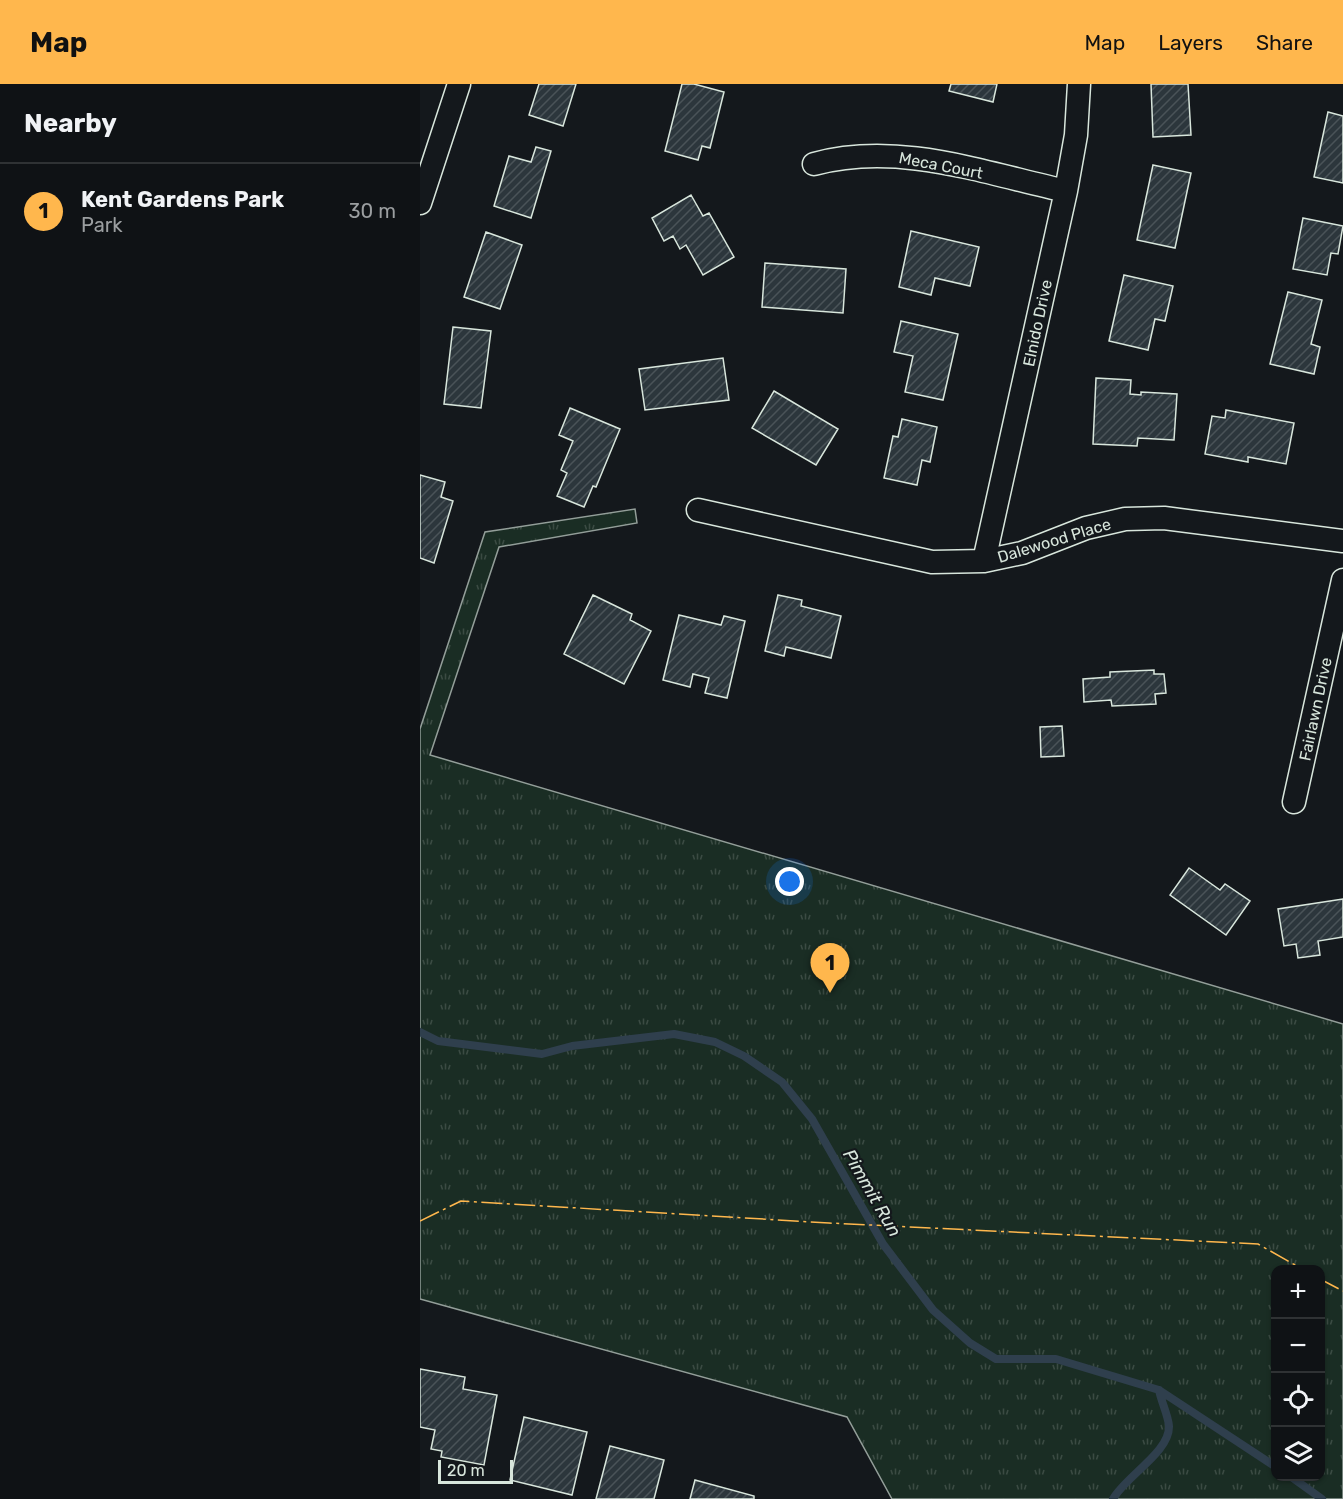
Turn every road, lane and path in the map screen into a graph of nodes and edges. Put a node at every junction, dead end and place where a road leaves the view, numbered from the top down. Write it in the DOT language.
graph roads {
  1 [pos="459,84"];
  2 [pos="1079,84"];
  3 [pos="814,164"];
  4 [pos="1066,191"];
  5 [pos="420,203"];
  6 [pos="698,510"];
  7 [pos="1343,541"];
  8 [pos="984,561"];
  9 [pos="1343,580"];
  10 [pos="1294,802"];
  1 -- 5 [label="street"];
  2 -- 4 [label="street, Elnido Drive"];
  3 -- 4 [label="street, Meca Court"];
  4 -- 8 [label="street, Elnido Drive"];
  6 -- 8 [label="street, Dalewood Place"];
  7 -- 8 [label="street, Dalewood Place"];
  9 -- 10 [label="street, Fairlawn Drive"];
}
